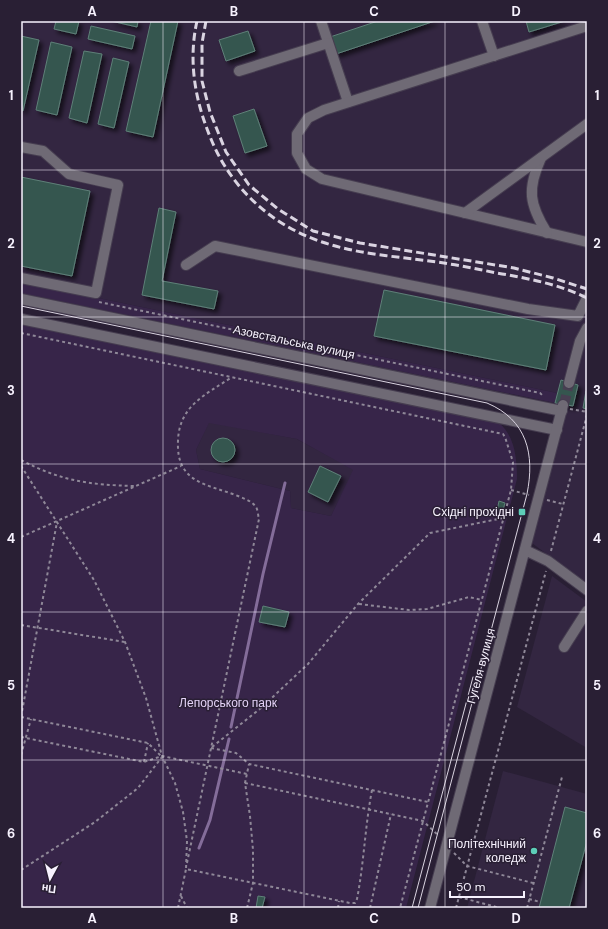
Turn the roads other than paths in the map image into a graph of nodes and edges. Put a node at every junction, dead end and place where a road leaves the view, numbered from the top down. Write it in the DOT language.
graph roads {
  1 [pos="321,21"];
  2 [pos="482,21"];
  3 [pos="587,26"];
  4 [pos="328,43"];
  5 [pos="494,56"];
  6 [pos="239,71"];
  7 [pos="348,102"];
  8 [pos="587,124"];
  9 [pos="21,147"];
  10 [pos="541,158"];
  11 [pos="465,213"];
  12 [pos="547,233"];
  13 [pos="587,242"];
  14 [pos="186,265"];
  15 [pos="21,278"];
  16 [pos="587,298"];
  17 [pos="21,299"];
  18 [pos="21,318"];
  19 [pos="586,330"];
  20 [pos="569,383"];
  21 [pos="563,408"];
  22 [pos="557,430"];
  23 [pos="525,550"];
  24 [pos="587,590"];
  25 [pos="587,611"];
  26 [pos="564,647"];
  27 [pos="430,908"];
  1 -- 4 [label="street"];
  2 -- 5 [label="street"];
  3 -- 5 [label="street"];
  4 -- 6 [label="street"];
  4 -- 7 [label="street"];
  5 -- 7 [label="street"];
  7 -- 11 [label="street"];
  8 -- 10 [label="street"];
  9 -- 15 [label="street"];
  10 -- 11 [label="street"];
  10 -- 12 [label="street"];
  11 -- 12 [label="street"];
  12 -- 13 [label="street"];
  14 -- 16 [label="street"];
  17 -- 21 [label="street, Азовстальська вулиця"];
  18 -- 22 [label="street"];
  19 -- 20 [label="street"];
  21 -- 22 [label="street, Гугеля вулиця"];
  22 -- 23 [label="street, Гугеля вулиця"];
  23 -- 24 [label="street"];
  23 -- 27 [label="street, Гугеля вулиця"];
  25 -- 26 [label="street"];
}
